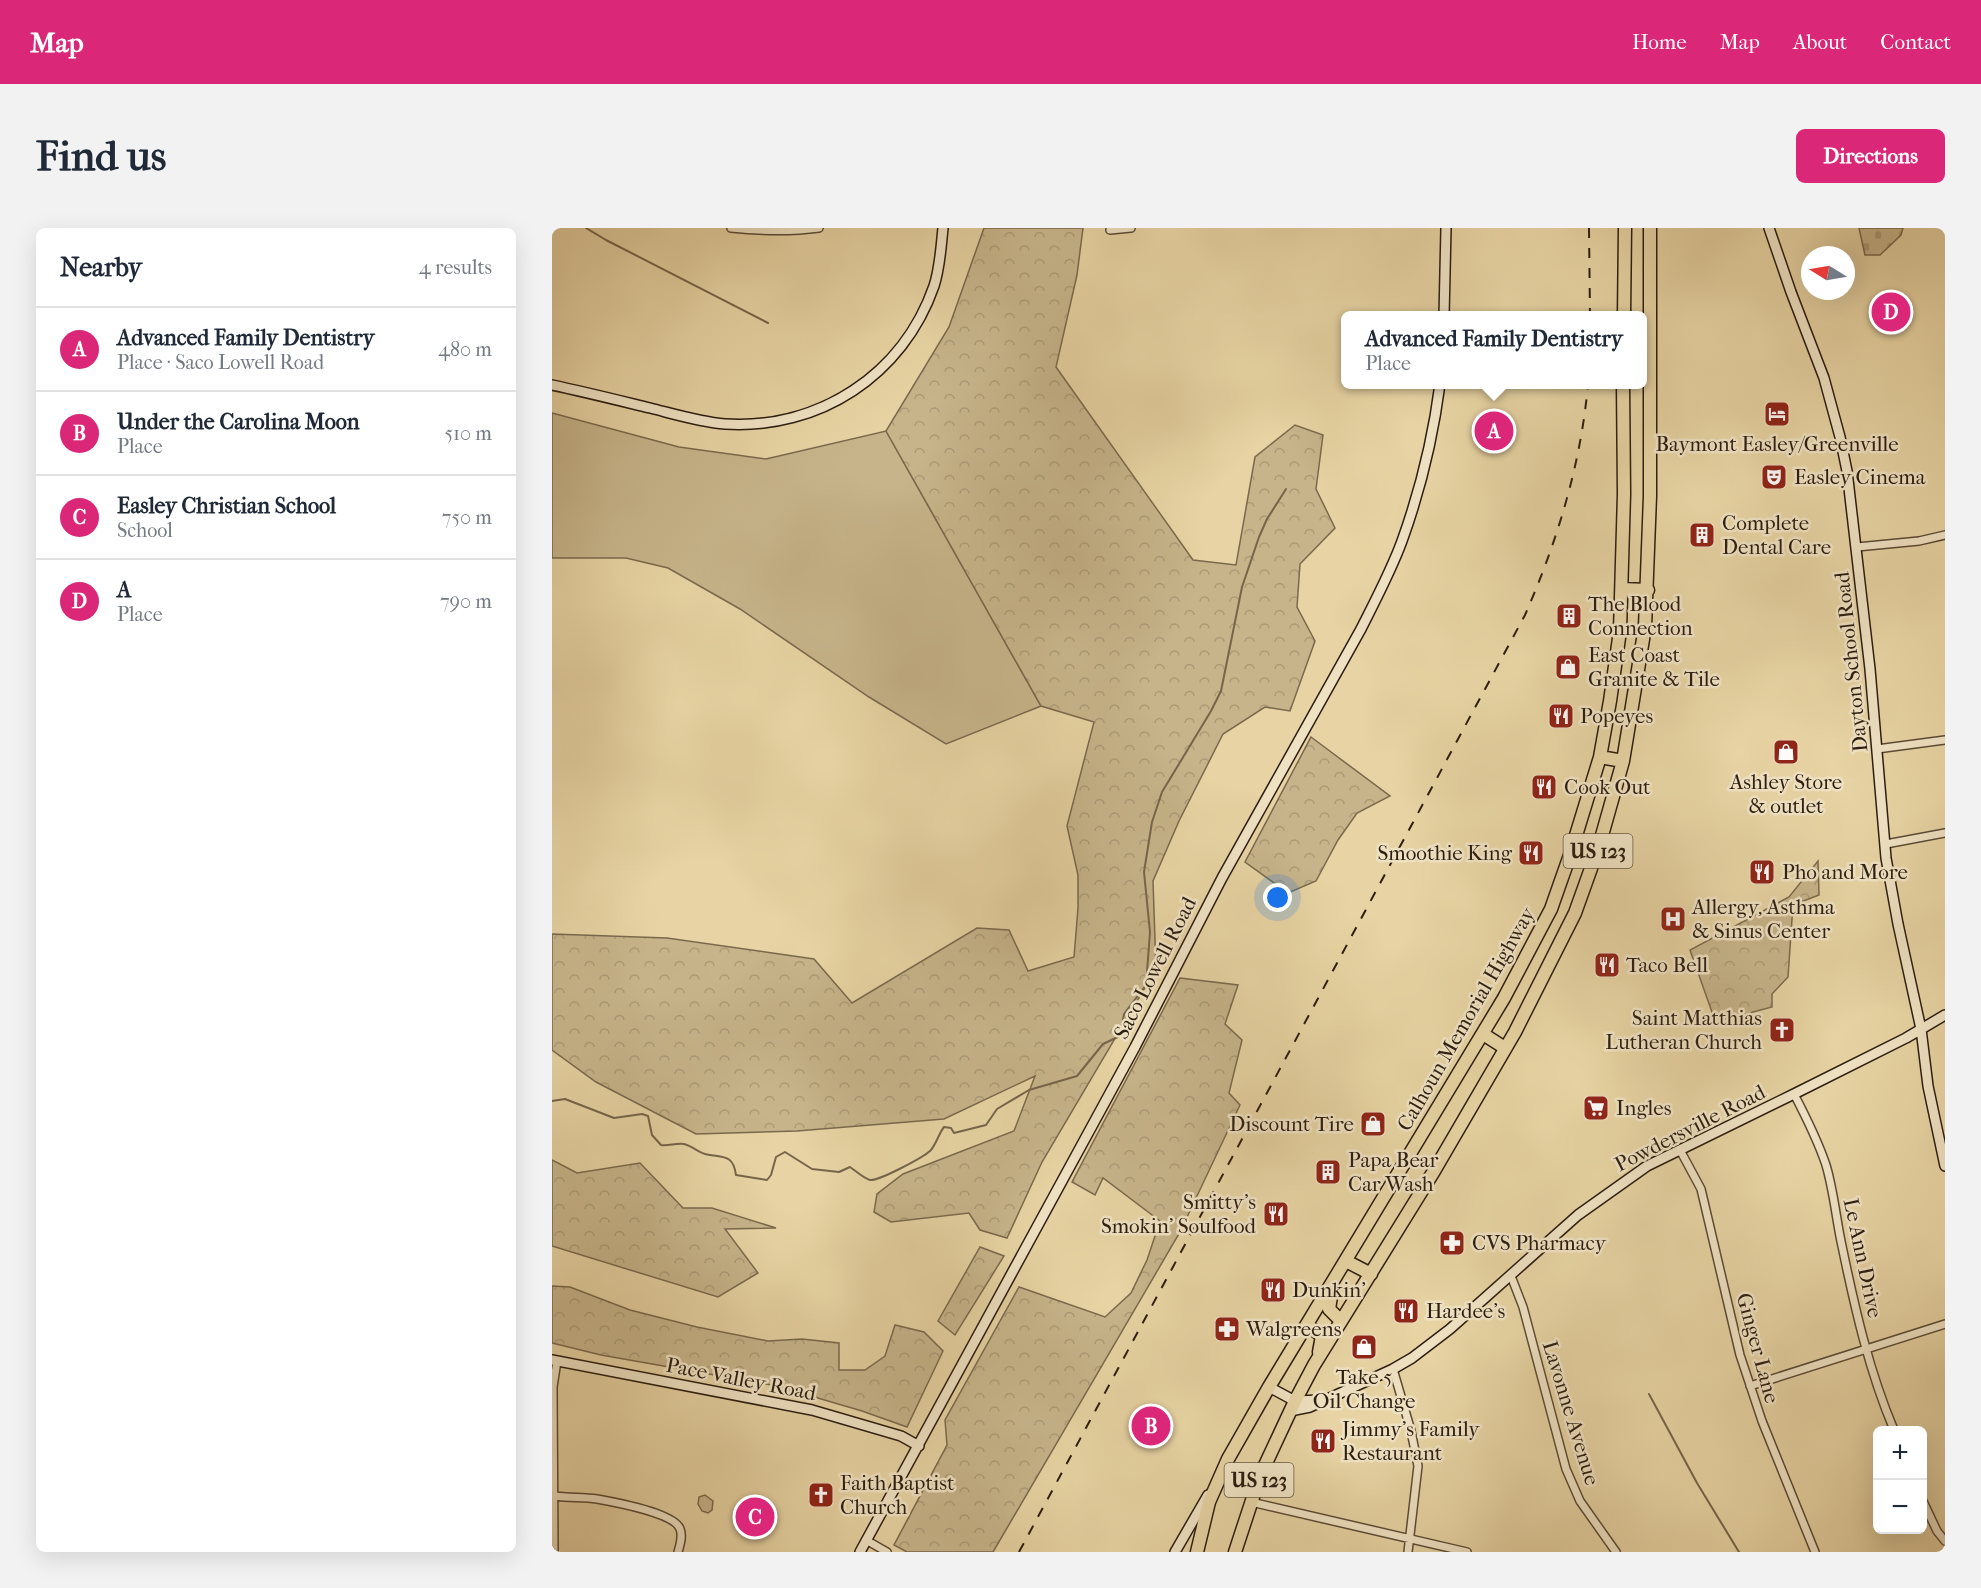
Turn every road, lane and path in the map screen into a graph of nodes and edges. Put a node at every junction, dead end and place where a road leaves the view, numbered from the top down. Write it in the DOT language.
graph roads {
  1 [pos="731,228"];
  2 [pos="819,228"];
  3 [pos="1131,228"];
  4 [pos="1446,228"];
  5 [pos="1625,228"];
  6 [pos="1650,228"];
  7 [pos="1769,228"];
  8 [pos="1110,230"];
  9 [pos="942,231"];
  10 [pos="1444,311"];
  11 [pos="1624,311"];
  12 [pos="552,385"];
  13 [pos="1439,389"];
  14 [pos="1623,389"];
  15 [pos="1945,535"];
  16 [pos="1857,547"];
  17 [pos="1622,589"];
  18 [pos="1648,590"];
  19 [pos="1945,740"];
  20 [pos="1877,749"];
  21 [pos="1600,757"];
  22 [pos="1623,761"];
  23 [pos="1945,833"];
  24 [pos="1886,844"];
  25 [pos="1945,1016"];
  26 [pos="1921,1029"];
  27 [pos="1483,1034"];
  28 [pos="1505,1048"];
  29 [pos="1794,1094"];
  30 [pos="1942,1130"];
  31 [pos="1680,1150"];
  32 [pos="1945,1166"];
  33 [pos="1346,1261"];
  34 [pos="1371,1274"];
  35 [pos="1510,1276"];
  36 [pos="1334,1281"];
  37 [pos="1341,1321"];
  38 [pos="1307,1324"];
  39 [pos="1945,1324"];
  40 [pos="1865,1349"];
  41 [pos="1318,1358"];
  42 [pos="554,1360"];
  43 [pos="1393,1369"];
  44 [pos="1750,1386"];
  45 [pos="1269,1387"];
  46 [pos="1292,1406"];
  47 [pos="1892,1426"];
  48 [pos="919,1446"];
  49 [pos="1220,1475"];
  50 [pos="555,1496"];
  51 [pos="1251,1502"];
  52 [pos="1927,1508"];
  53 [pos="1410,1538"];
  54 [pos="866,1540"];
  55 [pos="1945,1541"];
  56 [pos="554,1552"];
  57 [pos="678,1552"];
  58 [pos="860,1552"];
  59 [pos="886,1552"];
  60 [pos="1175,1552"];
  61 [pos="1197,1552"];
  62 [pos="1236,1552"];
  63 [pos="1408,1552"];
  64 [pos="1467,1552"];
  65 [pos="1616,1552"];
  66 [pos="1815,1552"];
  1 -- 2 [label="street"];
  3 -- 8 [label="street"];
  4 -- 10 [label="street"];
  5 -- 11 [label="highway"];
  6 -- 18 [label="highway, Calhoun Memorial Highway / US 123"];
  7 -- 16 [label="street, Dayton School Road"];
  9 -- 12 [label="street"];
  13 -- 48 [label="street, Saco Lowell Road"];
  14 -- 17 [label="highway, Calhoun Memorial Highway / US 123"];
  15 -- 16 [label="street"];
  16 -- 20 [label="street, Dayton School Road"];
  17 -- 18 [label="highway"];
  17 -- 21 [label="highway, Calhoun Memorial Highway / US 123"];
  18 -- 22 [label="highway, Calhoun Memorial Highway / US 123"];
  19 -- 20 [label="street"];
  20 -- 24 [label="street, Dayton School Road"];
  21 -- 22 [label="highway"];
  21 -- 27 [label="highway, Calhoun Memorial Highway / US 123"];
  22 -- 28 [label="highway, Calhoun Memorial Highway / US 123"];
  23 -- 24 [label="street"];
  24 -- 26 [label="street, Dayton School Road"];
  25 -- 26 [label="street, Powdersville Road"];
  26 -- 29 [label="street, Powdersville Road"];
  26 -- 30 [label="street, Dayton School Road"];
  27 -- 28 [label="highway"];
  27 -- 33 [label="highway, Calhoun Memorial Highway / US 123"];
  28 -- 34 [label="highway, Calhoun Memorial Highway / US 123"];
  29 -- 31 [label="street, Powdersville Road"];
  29 -- 40 [label="street, Le Ann Drive"];
  30 -- 32 [label="street, Dayton School Road"];
  31 -- 35 [label="street, Powdersville Road"];
  31 -- 44 [label="street, Ginger Lane"];
  33 -- 34 [label="highway"];
  33 -- 36 [label="highway, Calhoun Memorial Highway / US 123"];
  34 -- 37 [label="highway, Calhoun Memorial Highway / US 123"];
  35 -- 43 [label="street, Powdersville Road"];
  35 -- 65 [label="street, Lavonne Avenue"];
  36 -- 37 [label="highway"];
  36 -- 38 [label="highway, Calhoun Memorial Highway / US 123"];
  37 -- 41 [label="highway, Calhoun Memorial Highway / US 123"];
  38 -- 41 [label="highway"];
  38 -- 45 [label="highway, Calhoun Memorial Highway / US 123"];
  39 -- 40 [label="street"];
  40 -- 44 [label="street"];
  40 -- 47 [label="street, Le Ann Drive"];
  41 -- 46 [label="highway, Calhoun Memorial Highway / US 123"];
  42 -- 48 [label="street, Pace Valley Road"];
  42 -- 50 [label="street"];
  43 -- 46 [label="street, Powdersville Road"];
  43 -- 53 [label="street"];
  44 -- 66 [label="street, Ginger Lane"];
  45 -- 46 [label="street"];
  45 -- 49 [label="highway, Calhoun Memorial Highway / US 123"];
  46 -- 51 [label="highway, Calhoun Memorial Highway / US 123"];
  48 -- 54 [label="street, Saco Lowell Road"];
  49 -- 60 [label="street"];
  49 -- 61 [label="highway, Calhoun Memorial Highway / US 123"];
  50 -- 56 [label="street"];
  50 -- 57 [label="street"];
  51 -- 53 [label="street"];
  51 -- 62 [label="highway, Calhoun Memorial Highway / US 123"];
  52 -- 55 [label="street"];
  53 -- 63 [label="street"];
  53 -- 64 [label="street"];
  54 -- 58 [label="street, Saco Lowell Road"];
  54 -- 59 [label="street"];
}
